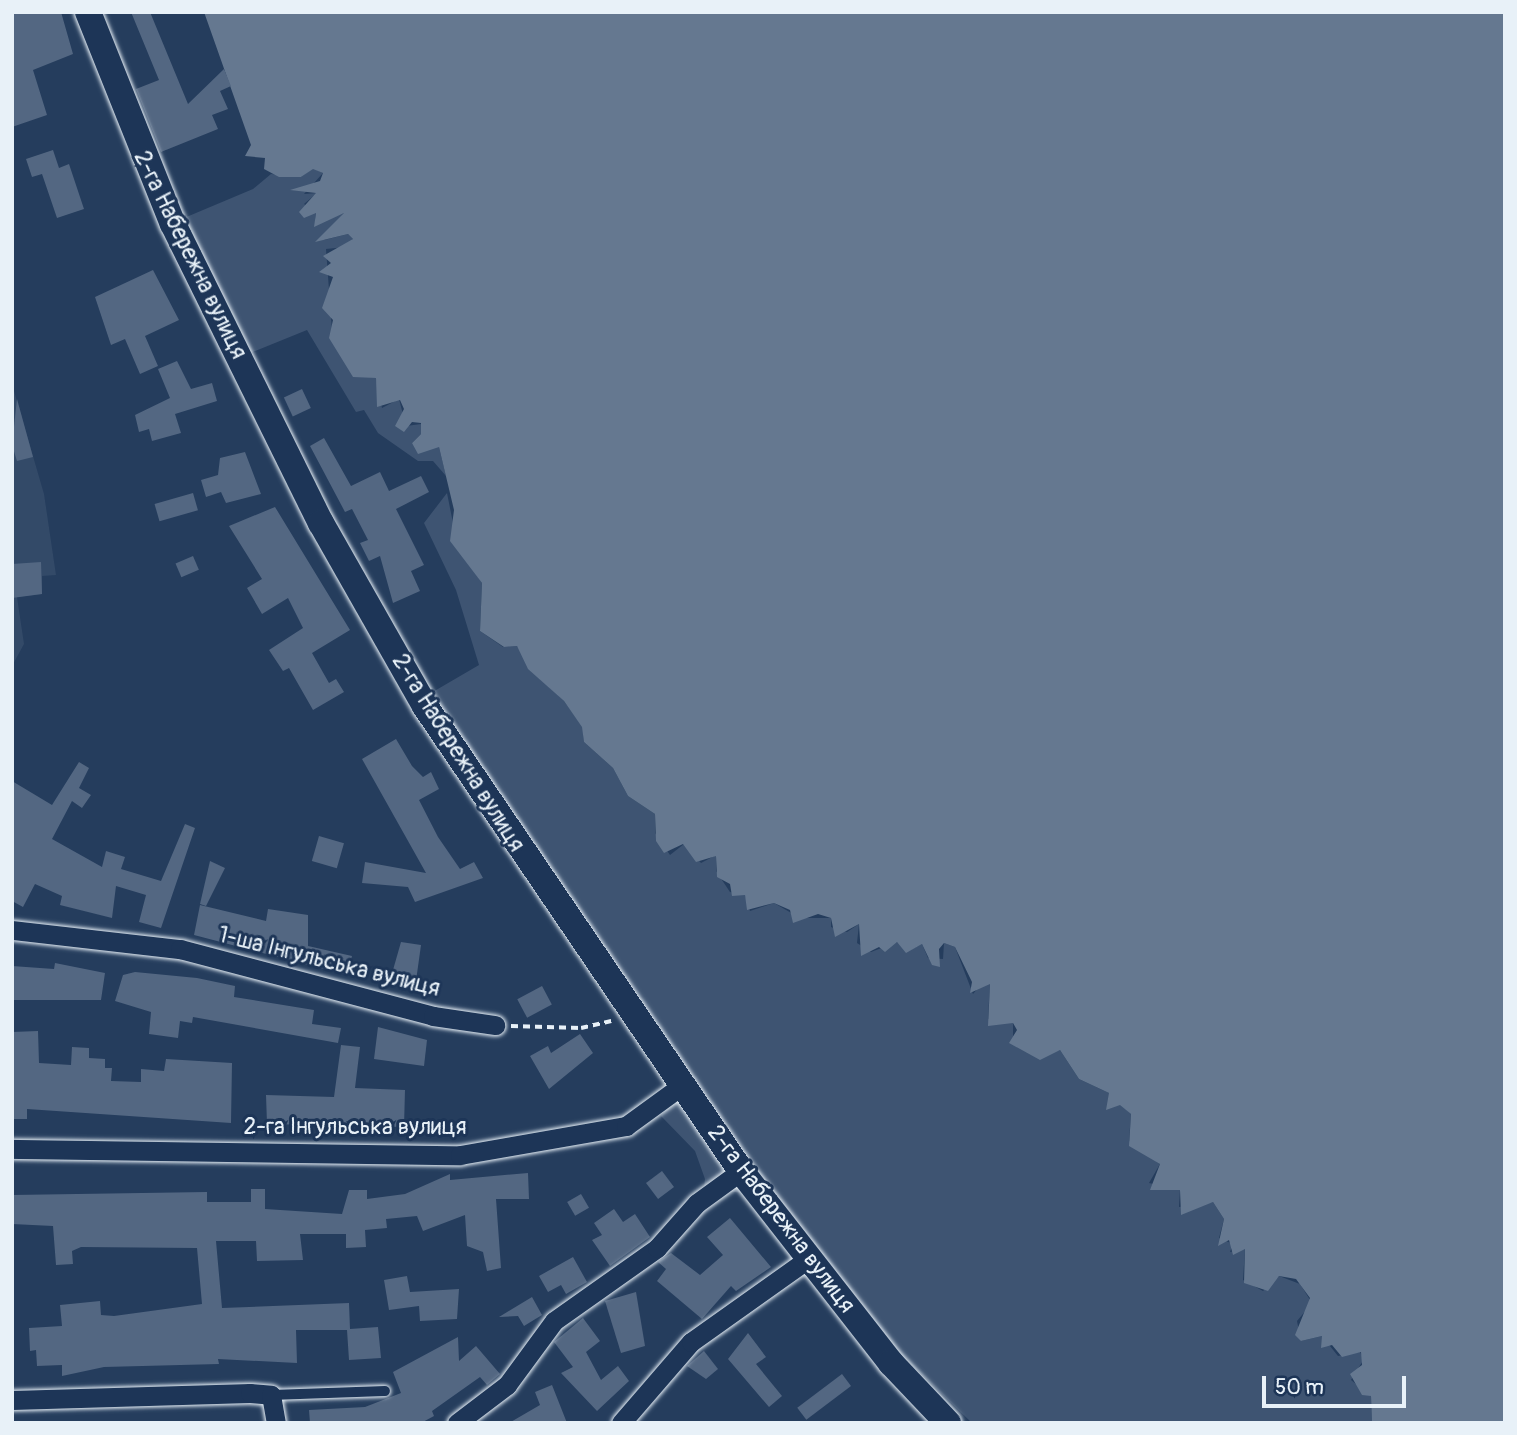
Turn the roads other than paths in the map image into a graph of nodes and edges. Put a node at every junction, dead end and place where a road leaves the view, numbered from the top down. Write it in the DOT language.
graph roads {
  1 [pos="88,12"];
  2 [pos="12,930"];
  3 [pos="495,1025"];
  4 [pos="681,1086"];
  5 [pos="12,1149"];
  6 [pos="741,1171"];
  7 [pos="809,1258"];
  8 [pos="386,1391"];
  9 [pos="271,1395"];
  10 [pos="12,1400"];
  11 [pos="276,1423"];
  12 [pos="457,1423"];
  13 [pos="621,1423"];
  14 [pos="947,1423"];
  1 -- 4 [label="main road, 2-га Набережна вулиця"];
  2 -- 3 [label="street, 1-ша Інгульська вулиця"];
  4 -- 5 [label="street, 2-га Інгульська вулиця"];
  4 -- 6 [label="main road, 2-га Набережна вулиця"];
  6 -- 7 [label="main road, 2-га Набережна вулиця"];
  6 -- 12 [label="street"];
  7 -- 13 [label="street"];
  7 -- 14 [label="main road, 2-га Набережна вулиця"];
  8 -- 9 [label="lane"];
  9 -- 10 [label="street"];
  9 -- 11 [label="street"];
}
